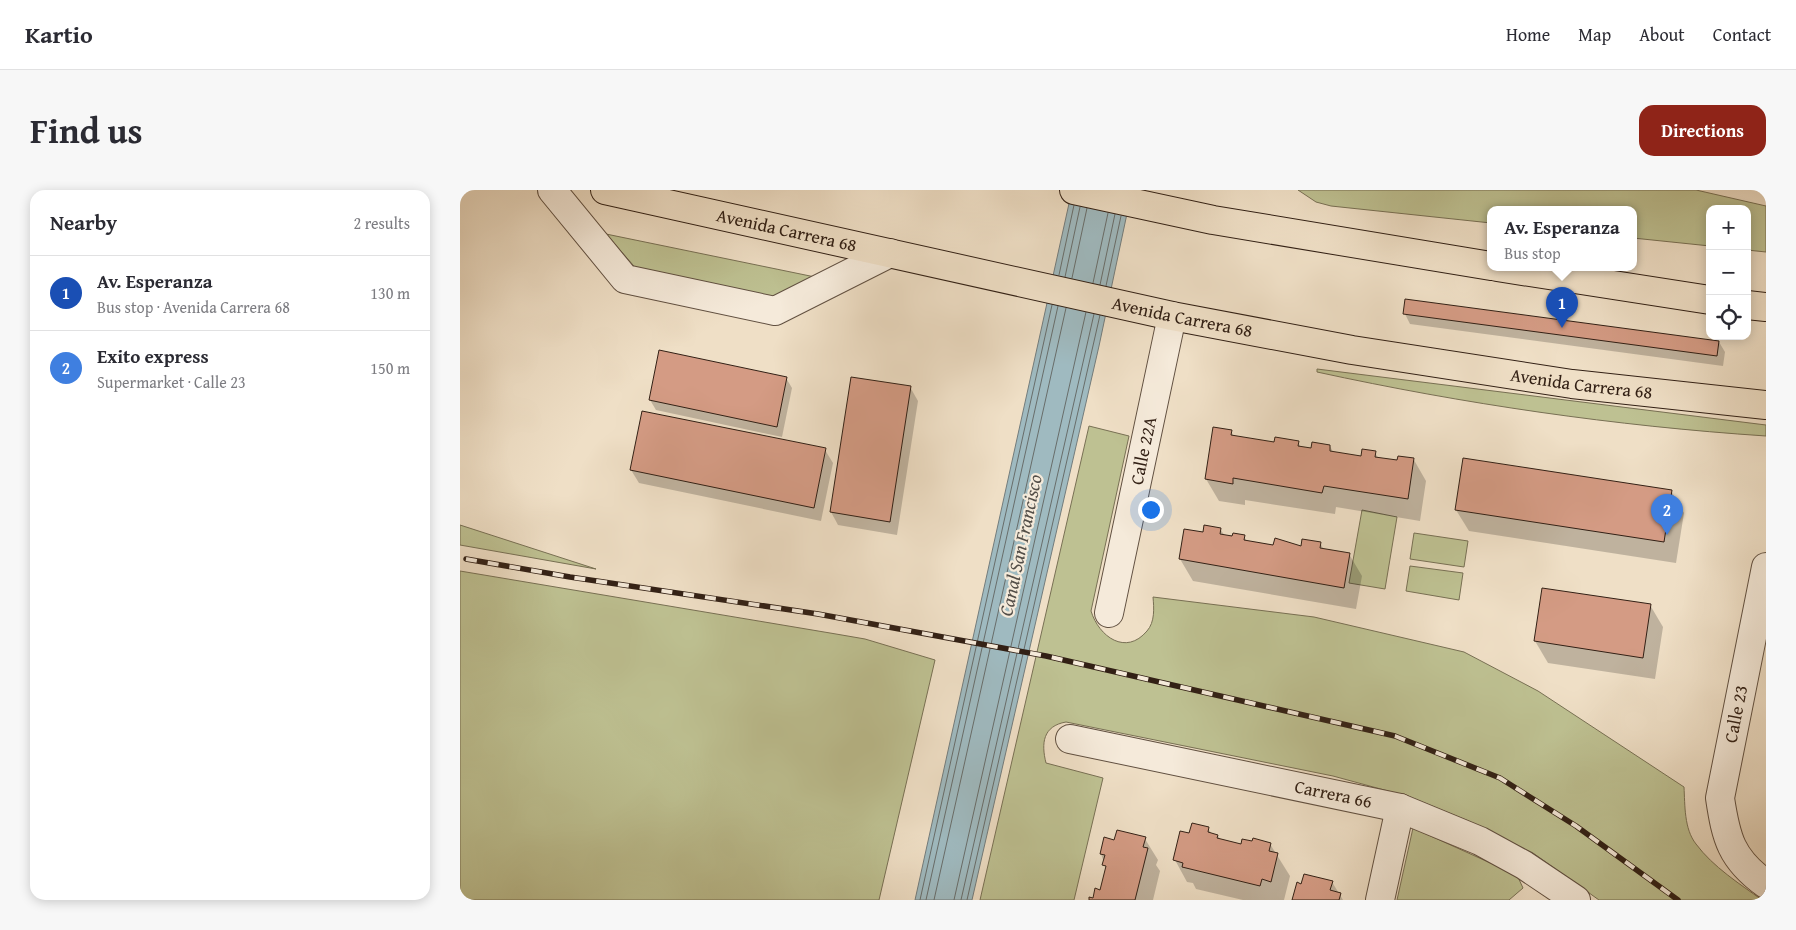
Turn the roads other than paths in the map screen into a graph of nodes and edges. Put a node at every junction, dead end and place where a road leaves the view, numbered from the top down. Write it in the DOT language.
graph roads {
  1 [pos="552,190"];
  2 [pos="605,190"];
  3 [pos="1074,190"];
  4 [pos="890,253"];
  5 [pos="1487,265"];
  6 [pos="1523,271"];
  7 [pos="1706,299"];
  8 [pos="1751,305"];
  9 [pos="1766,307"];
  10 [pos="1172,316"];
  11 [pos="1766,405"];
  12 [pos="1766,567"];
  13 [pos="1110,614"];
  14 [pos="1757,660"];
  15 [pos="1070,739"];
  16 [pos="1400,808"];
  17 [pos="1766,884"];
  18 [pos="1559,897"];
  19 [pos="1380,900"];
  1 -- 4 [label="street"];
  2 -- 4 [label="main road, Avenida Carrera 68"];
  3 -- 5 [label="main road"];
  4 -- 10 [label="main road, Avenida Carrera 68"];
  6 -- 7 [label="main road"];
  8 -- 9 [label="main road"];
  10 -- 11 [label="main road, Avenida Carrera 68"];
  10 -- 13 [label="street, Calle 22A"];
  12 -- 14 [label="street, Calle 23"];
  14 -- 17 [label="street, Calle 23"];
  15 -- 16 [label="street, Carrera 66"];
  16 -- 18 [label="street, Carrera 66"];
  16 -- 19 [label="street"];
}
